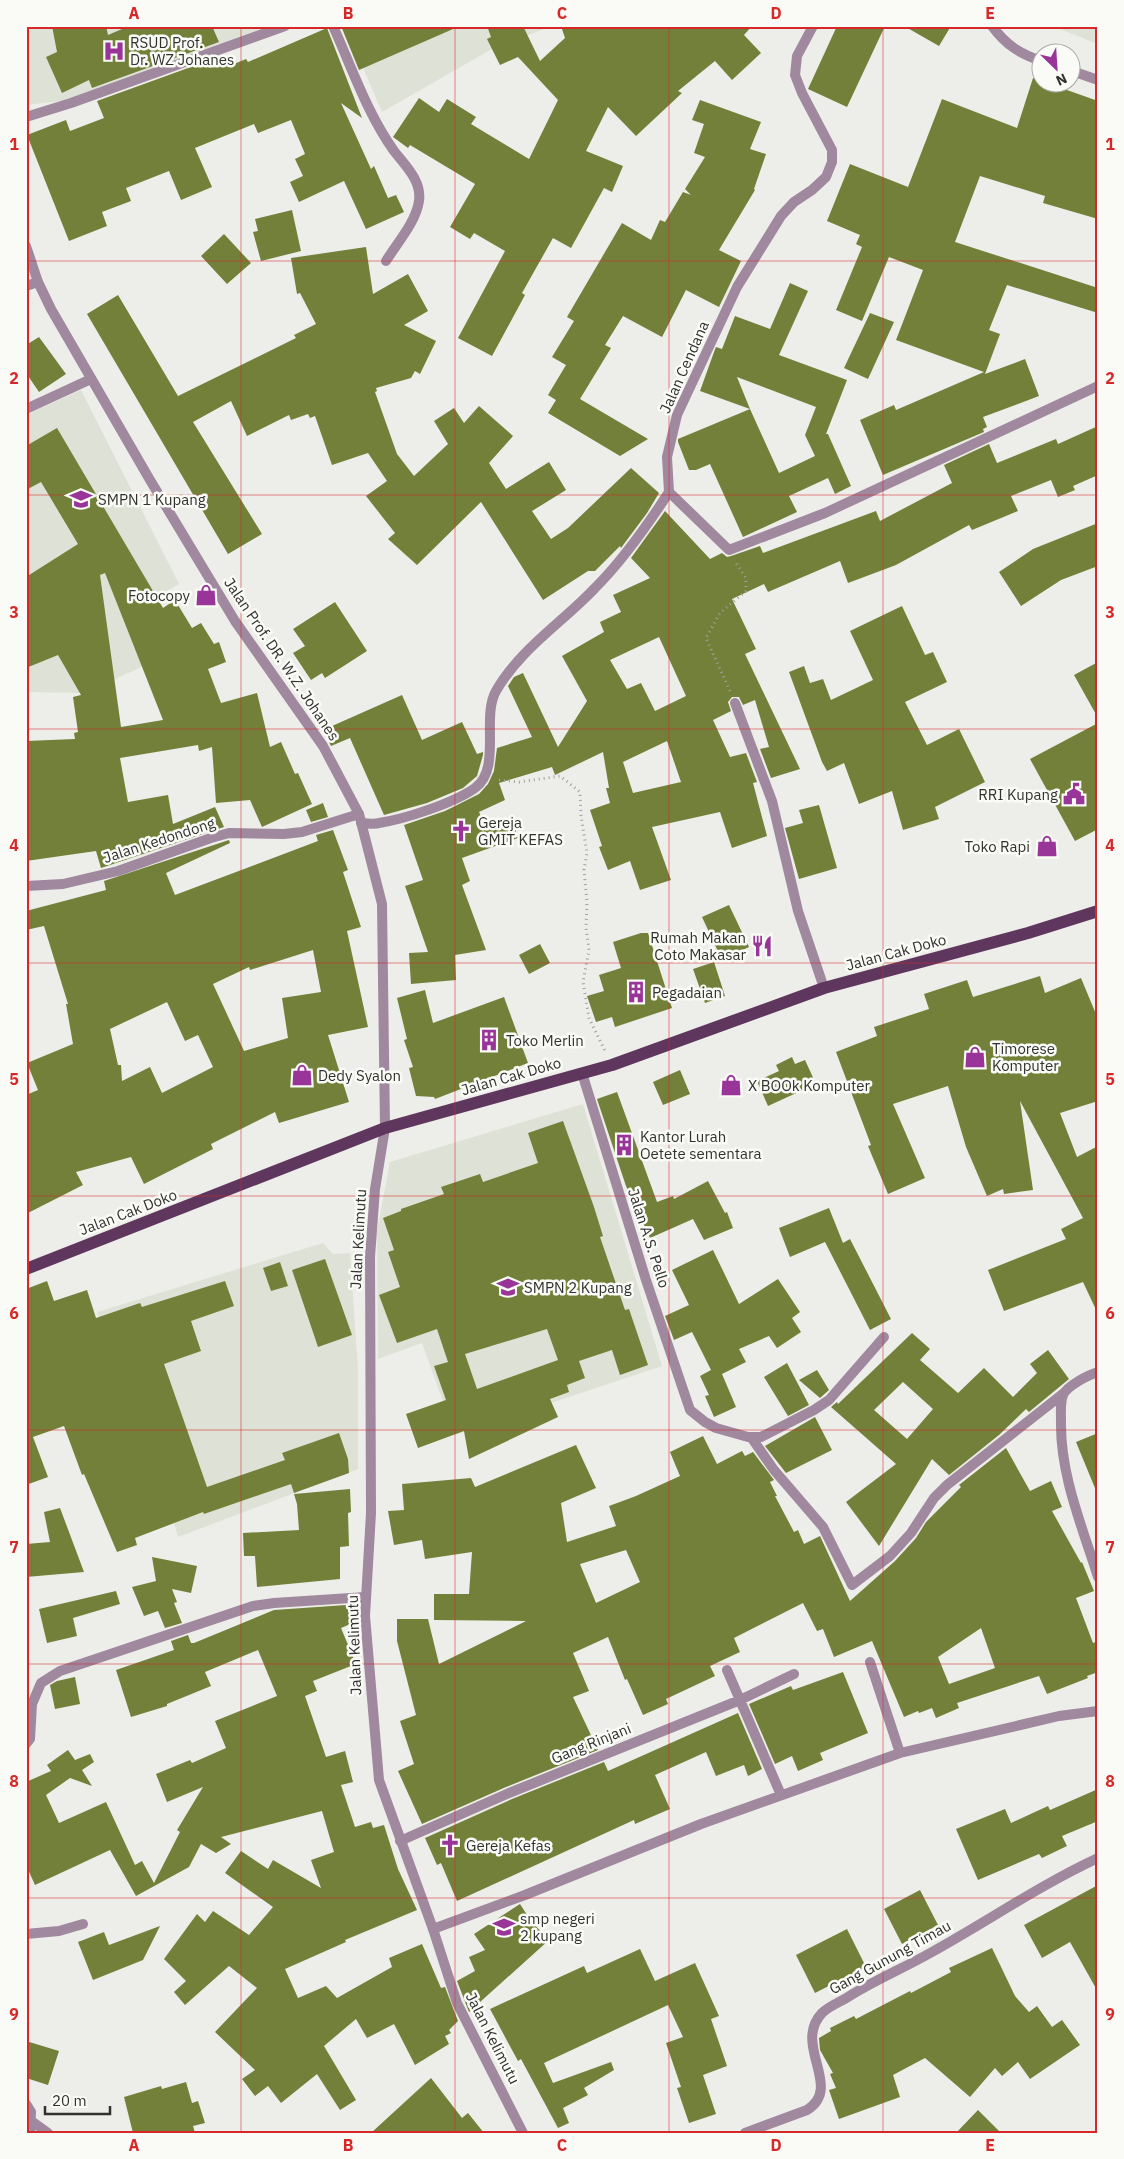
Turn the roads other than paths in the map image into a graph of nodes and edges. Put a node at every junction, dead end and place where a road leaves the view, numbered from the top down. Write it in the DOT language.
graph roads {
  1 [pos="285,26"];
  2 [pos="333,26"];
  3 [pos="812,26"];
  4 [pos="992,26"];
  5 [pos="1032,57"];
  6 [pos="1082,74"];
  7 [pos="1098,80"];
  8 [pos="26,117"];
  9 [pos="26,246"];
  10 [pos="386,261"];
  11 [pos="38,282"];
  12 [pos="26,286"];
  13 [pos="91,379"];
  14 [pos="1098,386"];
  15 [pos="26,409"];
  16 [pos="669,492"];
  17 [pos="735,703"];
  18 [pos="360,818"];
  19 [pos="26,886"];
  20 [pos="1098,911"];
  21 [pos="824,988"];
  22 [pos="582,1073"];
  23 [pos="385,1128"];
  24 [pos="26,1269"];
  25 [pos="884,1336"];
  26 [pos="1098,1372"];
  27 [pos="1064,1393"];
  28 [pos="751,1437"];
  29 [pos="1098,1577"];
  30 [pos="366,1597"];
  31 [pos="870,1662"];
  32 [pos="727,1670"];
  33 [pos="794,1674"];
  34 [pos="740,1700"];
  35 [pos="1098,1711"];
  36 [pos="26,1744"];
  37 [pos="900,1753"];
  38 [pos="781,1796"];
  39 [pos="400,1841"];
  40 [pos="1098,1858"];
  41 [pos="83,1924"];
  42 [pos="433,1929"];
  43 [pos="26,1934"];
  44 [pos="26,2104"];
  45 [pos="30,2120"];
  46 [pos="30,2133"];
  47 [pos="48,2133"];
  48 [pos="523,2133"];
  49 [pos="745,2133"];
  1 -- 8 [label="street"];
  2 -- 10 [label="street"];
  3 -- 16 [label="street, Jalan Cendana"];
  4 -- 5 [label="street"];
  6 -- 7 [label="street"];
  9 -- 11 [label="street, Jalan Prof. DR. W.Z. Johanes"];
  11 -- 12 [label="street"];
  11 -- 13 [label="street, Jalan Prof. DR. W.Z. Johanes"];
  13 -- 15 [label="street"];
  13 -- 18 [label="street, Jalan Prof. DR. W.Z. Johanes"];
  14 -- 16 [label="street"];
  16 -- 18 [label="street, Jalan Kedondong"];
  17 -- 21 [label="street"];
  18 -- 19 [label="street, Jalan Kedondong"];
  18 -- 23 [label="street, Jalan Prof. DR. W.Z. Johanes"];
  20 -- 21 [label="main road, Jalan Cak Doko"];
  21 -- 22 [label="main road, Jalan Cak Doko"];
  22 -- 23 [label="main road, Jalan Cak Doko"];
  22 -- 28 [label="street, Jalan A.S. Pello"];
  23 -- 24 [label="main road, Jalan Cak Doko"];
  23 -- 30 [label="street, Jalan Kelimutu"];
  25 -- 28 [label="street"];
  26 -- 27 [label="street"];
  27 -- 28 [label="street"];
  27 -- 29 [label="street"];
  30 -- 36 [label="street"];
  30 -- 39 [label="street, Jalan Kelimutu"];
  31 -- 37 [label="street"];
  32 -- 34 [label="street"];
  33 -- 34 [label="street, Gang Rinjani"];
  34 -- 38 [label="street"];
  34 -- 39 [label="street, Gang Rinjani"];
  35 -- 37 [label="street"];
  37 -- 38 [label="street"];
  38 -- 42 [label="street"];
  39 -- 42 [label="street, Jalan Kelimutu"];
  40 -- 49 [label="street, Gang Gunung Timau"];
  41 -- 43 [label="street"];
  42 -- 48 [label="street, Jalan Kelimutu"];
  44 -- 45 [label="street"];
  45 -- 46 [label="street"];
  45 -- 47 [label="street"];
}
